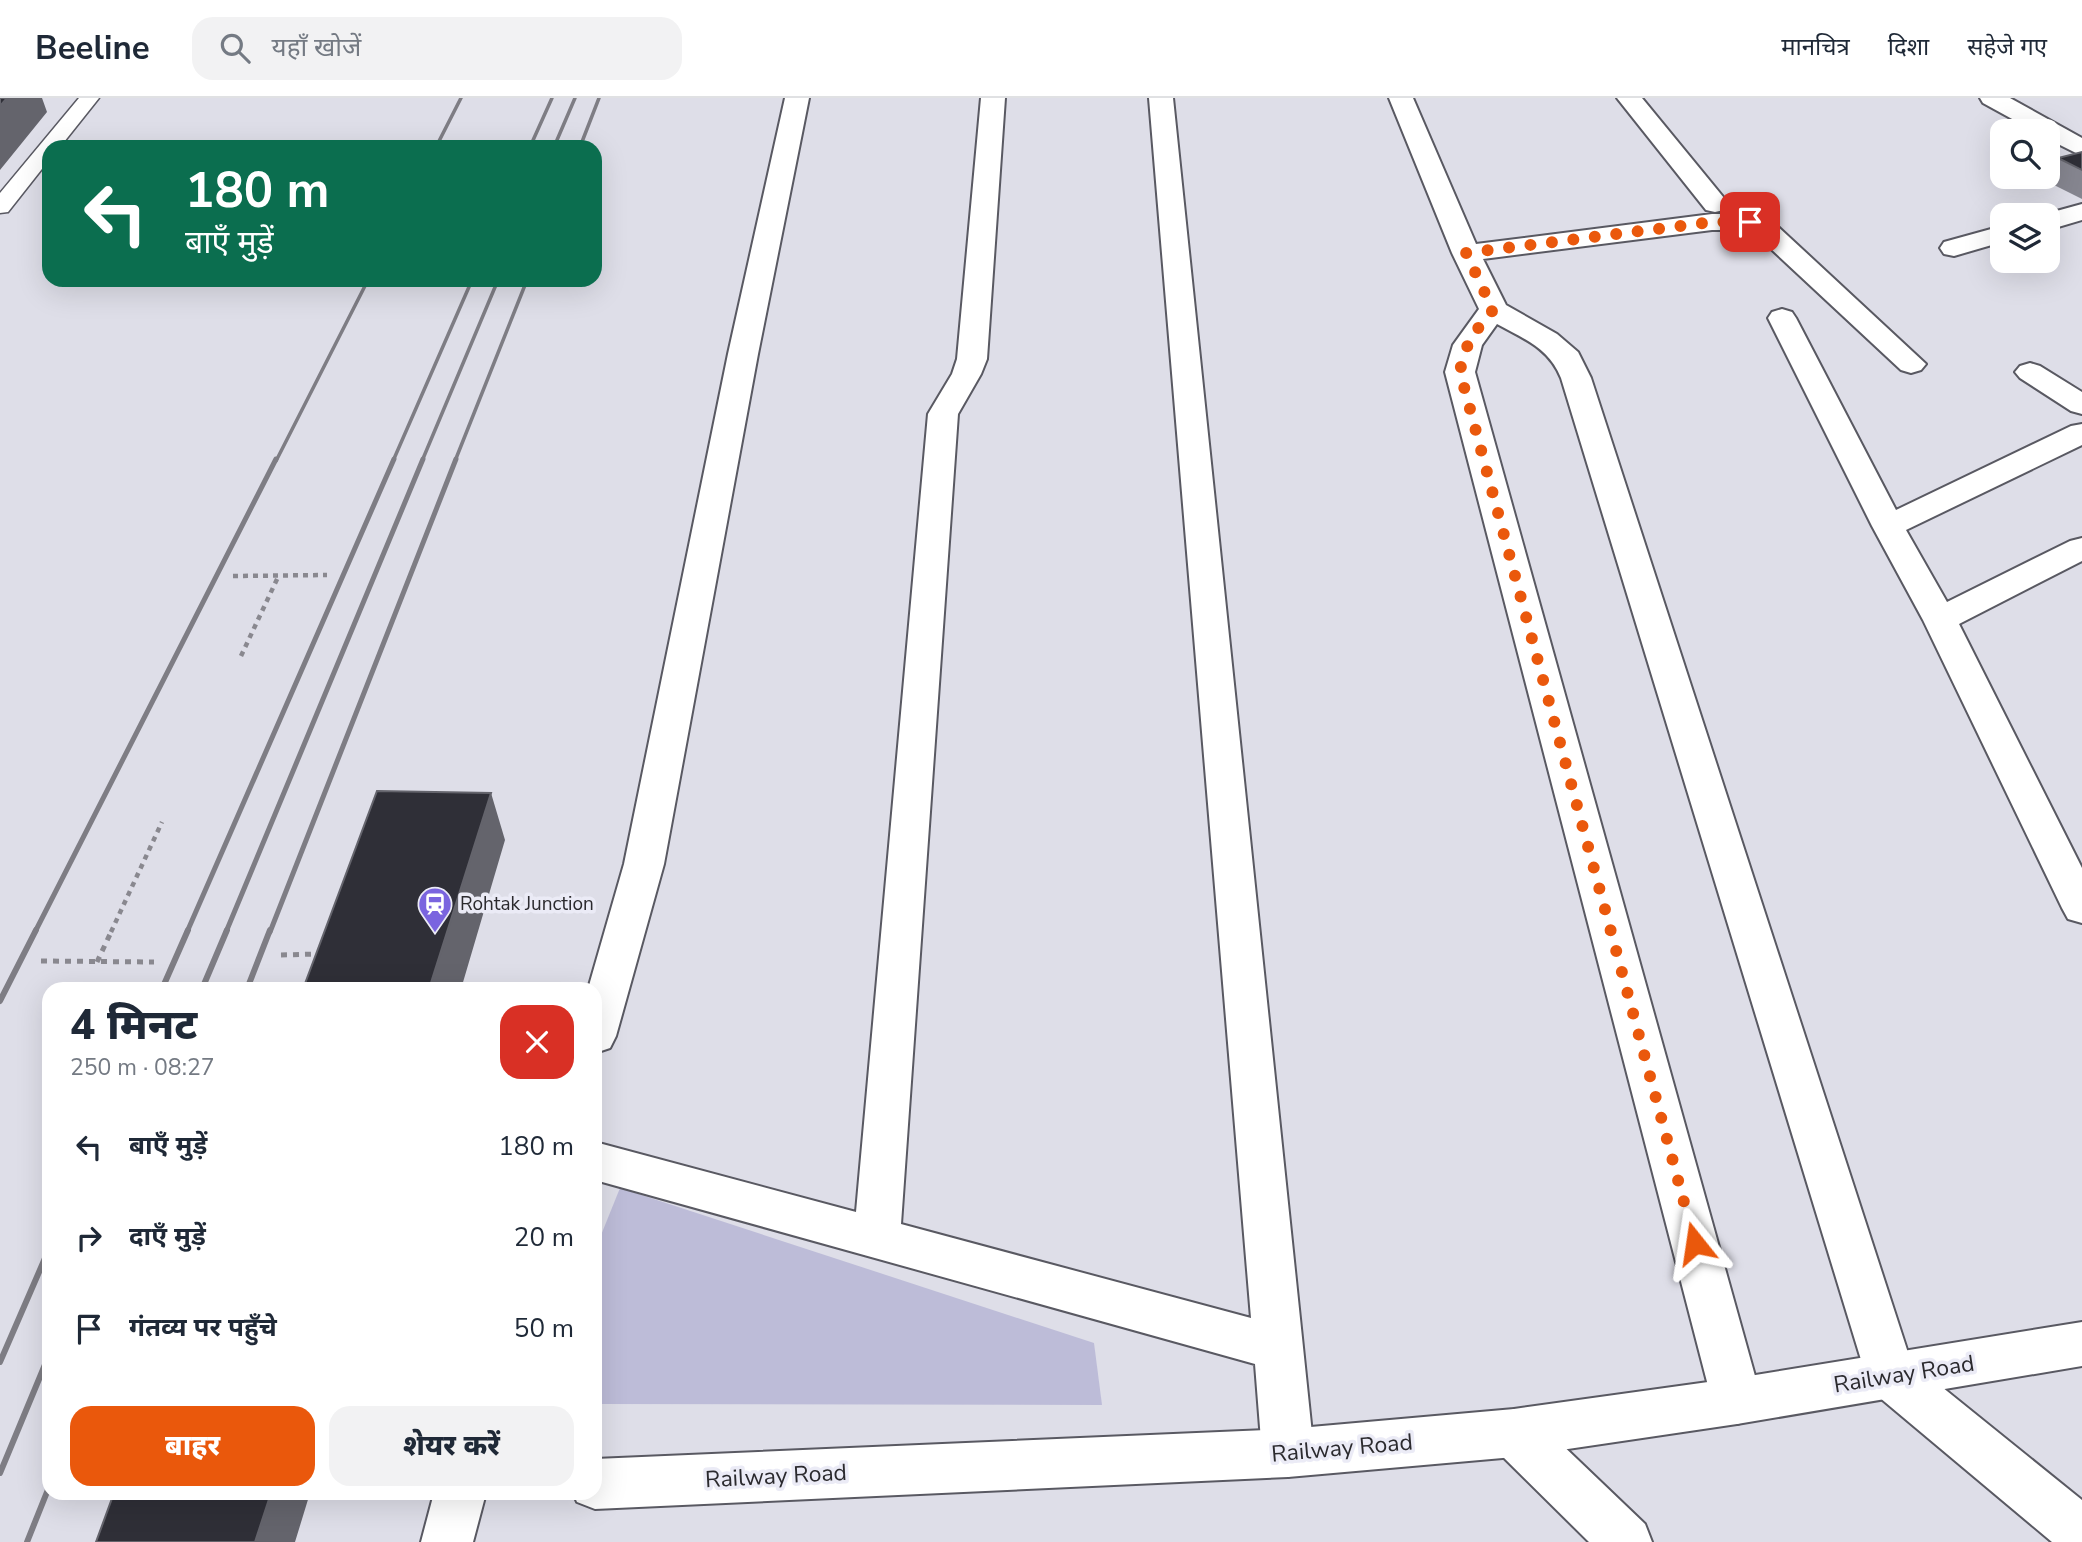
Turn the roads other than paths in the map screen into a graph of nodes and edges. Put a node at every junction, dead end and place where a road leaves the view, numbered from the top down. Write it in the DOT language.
graph roads {
  1 [pos="89,98"];
  2 [pos="797,98"];
  3 [pos="993,98"];
  4 [pos="1161,98"];
  5 [pos="1629,98"];
  6 [pos="1992,98"];
  7 [pos="1409,99"];
  8 [pos="55,140"];
  9 [pos="2082,148"];
  10 [pos="42,156"];
  11 [pos="1715,204"];
  12 [pos="0,207"];
  13 [pos="2082,212"];
  14 [pos="2060,218"];
  15 [pos="1990,238"];
  16 [pos="1954,248"];
  17 [pos="1466,253"];
  18 [pos="1493,310"];
  19 [pos="1782,318"];
  20 [pos="1911,364"];
  21 [pos="2030,372"];
  22 [pos="2082,405"];
  23 [pos="2082,433"];
  24 [pos="1888,526"];
  25 [pos="2082,548"];
  26 [pos="1940,620"];
  27 [pos="2082,908"];
  28 [pos="602,1011"];
  29 [pos="602,1163"];
  30 [pos="877,1239"];
  31 [pos="2082,1344"];
  32 [pos="1278,1348"];
  33 [pos="1891,1376"];
  34 [pos="1737,1401"];
  35 [pos="1514,1433"];
  36 [pos="1288,1453"];
  37 [pos="602,1484"];
  38 [pos="458,1500"];
  39 [pos="2082,1533"];
  40 [pos="446,1542"];
  41 [pos="1626,1542"];
  1 -- 8 [label="lane"];
  2 -- 28 [label="street"];
  3 -- 30 [label="street"];
  4 -- 32 [label="street"];
  5 -- 11 [label="street"];
  6 -- 9 [label="street"];
  7 -- 17 [label="street"];
  10 -- 12 [label="lane"];
  13 -- 14 [label="street"];
  15 -- 16 [label="street"];
  17 -- 18 [label="street"];
  17 -- 20 [label="street"];
  18 -- 33 [label="street"];
  18 -- 34 [label="street"];
  19 -- 24 [label="street"];
  21 -- 22 [label="street"];
  23 -- 24 [label="street"];
  24 -- 26 [label="street"];
  25 -- 26 [label="street"];
  26 -- 27 [label="street"];
  29 -- 30 [label="street"];
  30 -- 32 [label="street"];
  31 -- 33 [label="street, Railway Road"];
  32 -- 36 [label="street"];
  33 -- 34 [label="street, Railway Road"];
  33 -- 39 [label="street"];
  34 -- 35 [label="street, Railway Road"];
  35 -- 36 [label="street, Railway Road"];
  35 -- 41 [label="street"];
  36 -- 37 [label="street, Railway Road"];
  38 -- 40 [label="street"];
}
